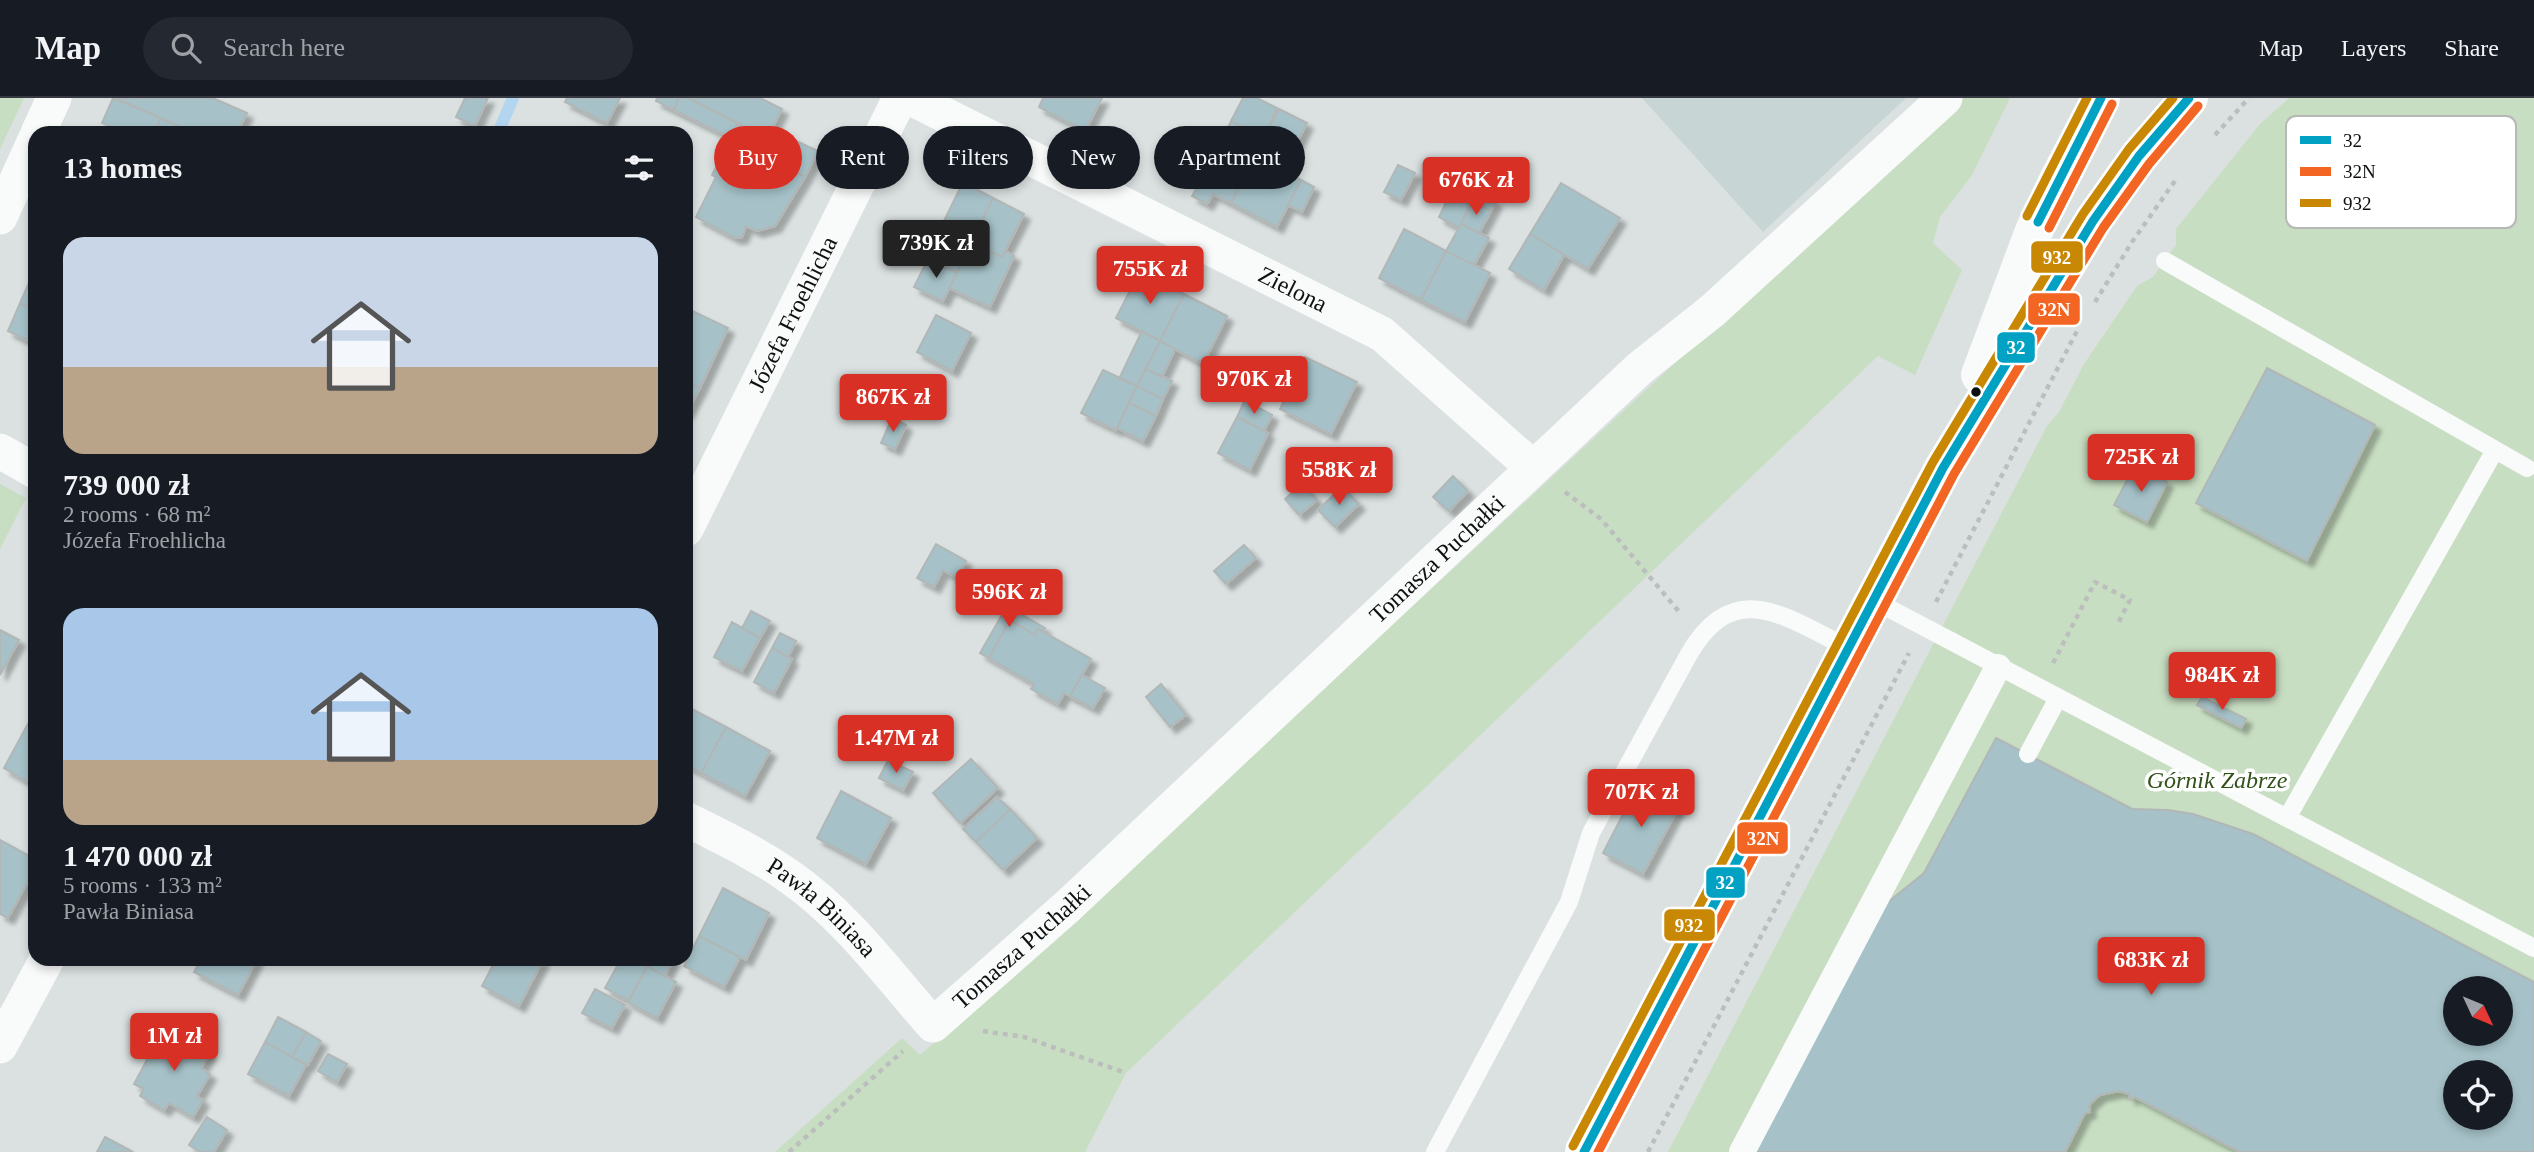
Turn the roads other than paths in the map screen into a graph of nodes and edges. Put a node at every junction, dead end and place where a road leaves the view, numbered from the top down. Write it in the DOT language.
graph roads {
  1 [pos="54,98"];
  2 [pos="900,98"];
  3 [pos="911,98"];
  4 [pos="1945,98"];
  5 [pos="2101,98"];
  6 [pos="2189,98"];
  7 [pos="41,126"];
  8 [pos="28,155"];
  9 [pos="0,217"];
  10 [pos="2165,261"];
  11 [pos="2495,450"];
  12 [pos="0,451"];
  13 [pos="28,467"];
  14 [pos="1533,468"];
  15 [pos="1942,468"];
  16 [pos="2527,468"];
  17 [pos="693,515"];
  18 [pos="1873,600"];
  19 [pos="1849,648"];
  20 [pos="1998,667"];
  21 [pos="2058,698"];
  22 [pos="2028,754"];
  23 [pos="2287,818"];
  24 [pos="693,823"];
  25 [pos="2534,948"];
  26 [pos="43,966"];
  27 [pos="933,1025"];
  28 [pos="0,1046"];
  29 [pos="1435,1152"];
  30 [pos="1584,1152"];
  31 [pos="1742,1152"];
  1 -- 7 [label="street"];
  2 -- 17 [label="street, Józefa Froehlicha"];
  3 -- 14 [label="street, Zielona"];
  4 -- 14 [label="street, Tomasza Puchałki"];
  5 -- 15 [label="street"];
  6 -- 15 [label="street"];
  8 -- 9 [label="street"];
  10 -- 11 [label="lane"];
  11 -- 16 [label="lane"];
  11 -- 23 [label="lane"];
  12 -- 13 [label="street"];
  14 -- 27 [label="street, Tomasza Puchałki"];
  15 -- 18 [label="street"];
  18 -- 19 [label="street"];
  18 -- 20 [label="lane"];
  19 -- 29 [label="lane"];
  19 -- 30 [label="street"];
  20 -- 21 [label="lane"];
  20 -- 31 [label="street"];
  21 -- 22 [label="lane"];
  21 -- 23 [label="lane"];
  23 -- 25 [label="lane"];
  24 -- 27 [label="street, Pawła Biniasa"];
  26 -- 28 [label="street"];
}
